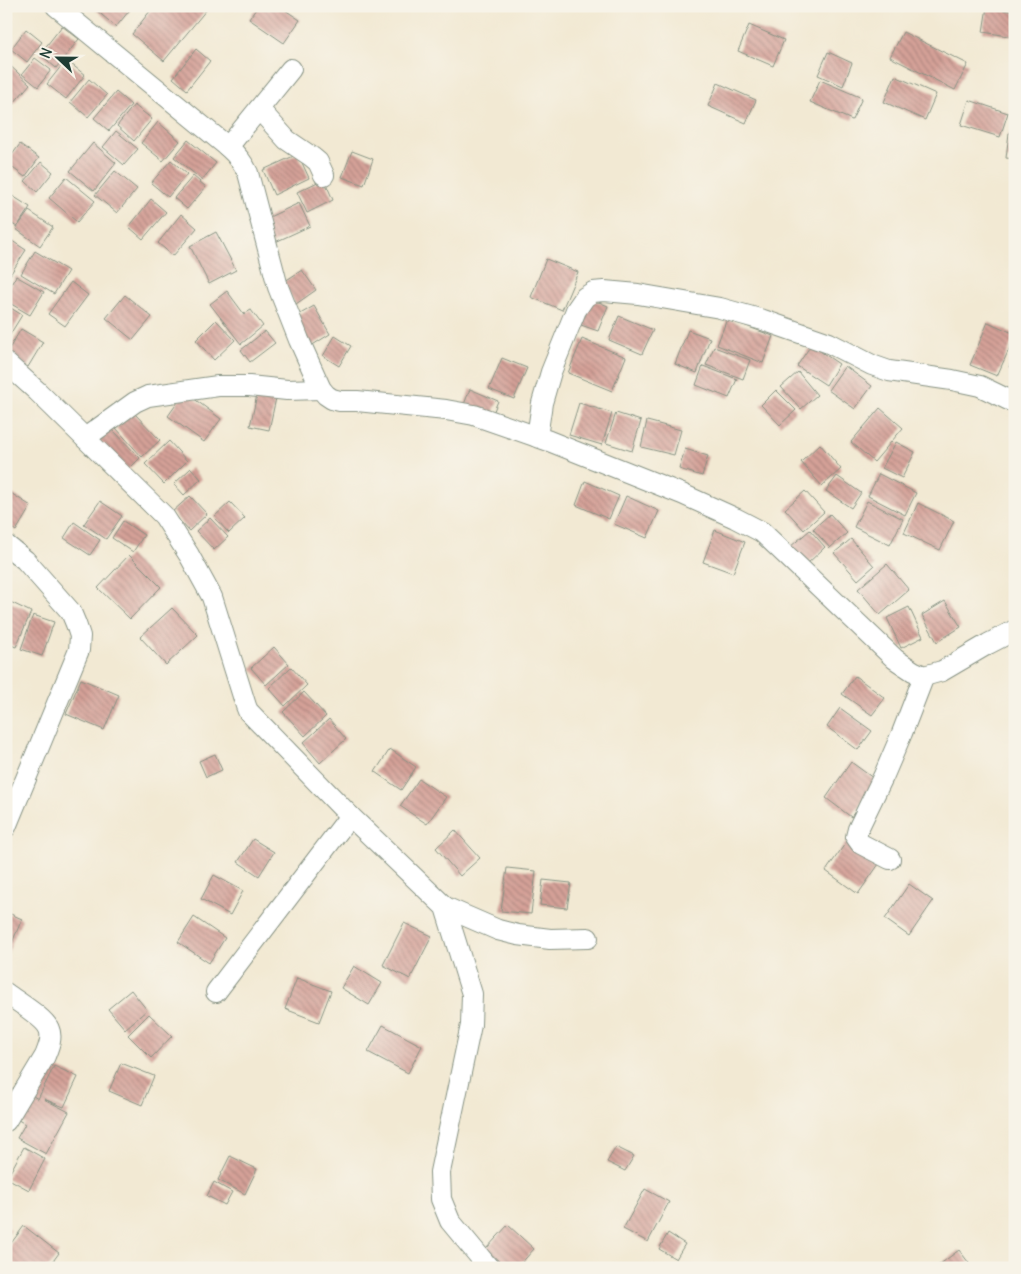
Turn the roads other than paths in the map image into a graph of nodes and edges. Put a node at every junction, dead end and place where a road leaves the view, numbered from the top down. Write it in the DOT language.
graph roads {
  1 [pos="56,6"];
  2 [pos="291,69"];
  3 [pos="259,109"];
  4 [pos="228,147"];
  5 [pos="324,175"];
  6 [pos="6,363"];
  7 [pos="321,389"];
  8 [pos="1015,403"];
  9 [pos="537,437"];
  10 [pos="86,438"];
  11 [pos="6,545"];
  12 [pos="1015,630"];
  13 [pos="924,676"];
  14 [pos="350,816"];
  15 [pos="6,827"];
  16 [pos="890,859"];
  17 [pos="445,907"];
  18 [pos="588,938"];
  19 [pos="216,992"];
  20 [pos="6,993"];
  21 [pos="6,1121"];
  22 [pos="489,1268"];
  1 -- 4 [label="street"];
  2 -- 3 [label="street"];
  3 -- 4 [label="street"];
  3 -- 5 [label="street"];
  4 -- 7 [label="street"];
  6 -- 10 [label="street"];
  7 -- 9 [label="street"];
  7 -- 10 [label="street"];
  8 -- 9 [label="street"];
  9 -- 13 [label="street"];
  10 -- 14 [label="street"];
  11 -- 15 [label="street"];
  12 -- 13 [label="street"];
  13 -- 16 [label="street"];
  14 -- 17 [label="street"];
  14 -- 19 [label="street"];
  17 -- 18 [label="street"];
  17 -- 22 [label="street"];
  20 -- 21 [label="street"];
}
